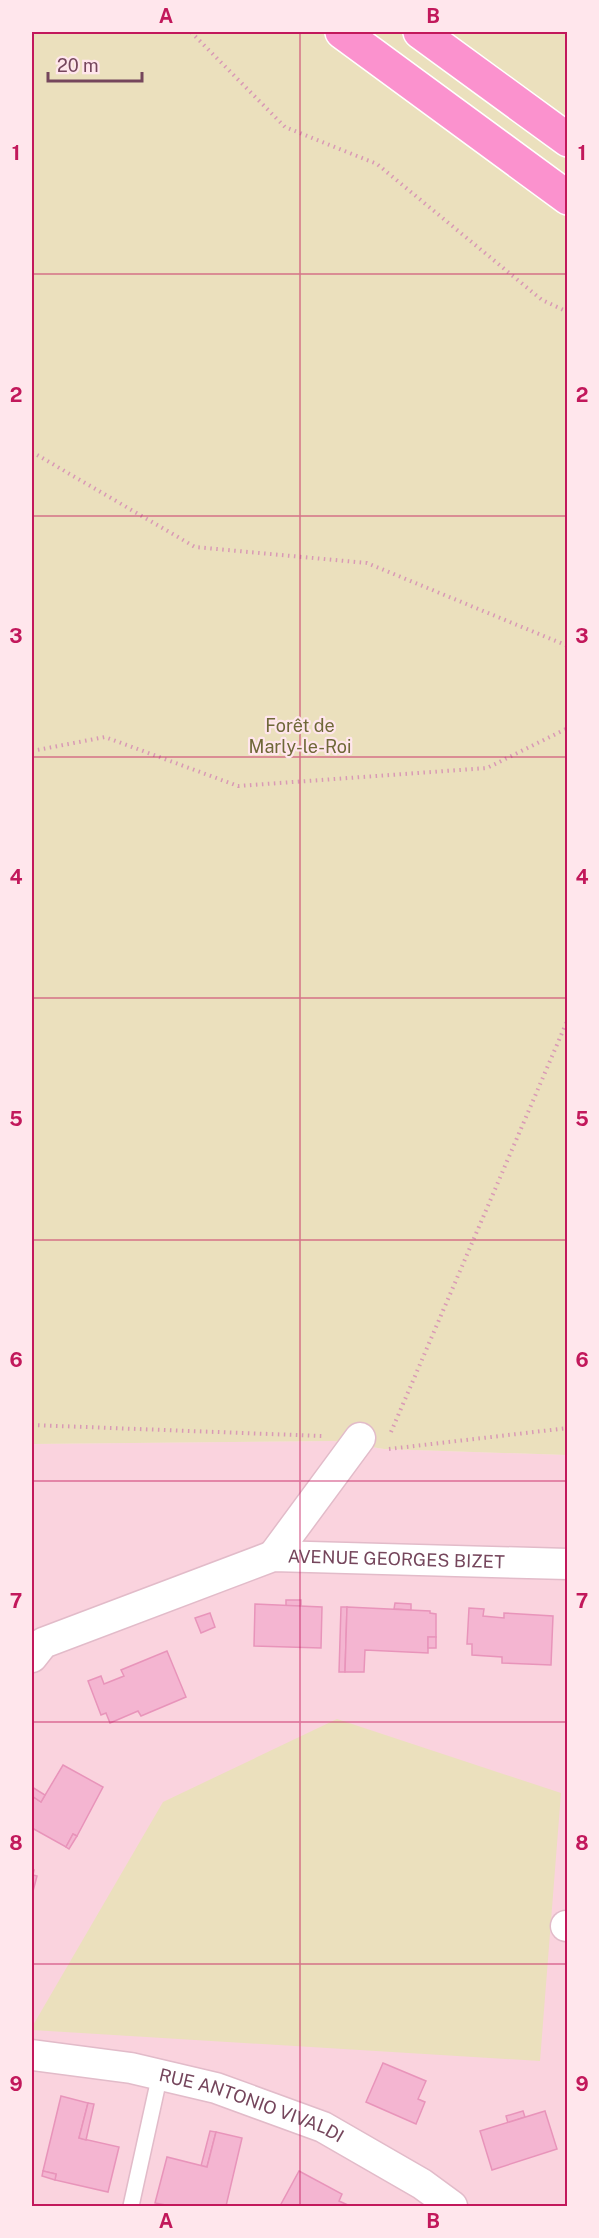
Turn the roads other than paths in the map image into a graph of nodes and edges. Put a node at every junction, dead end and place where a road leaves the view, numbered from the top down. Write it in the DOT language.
graph roads {
  1 [pos="342,32"];
  2 [pos="420,32"];
  3 [pos="567,140"];
  4 [pos="567,198"];
  5 [pos="360,1438"];
  6 [pos="273,1556"];
  7 [pos="567,1564"];
  8 [pos="32,1657"];
  9 [pos="32,2055"];
  10 [pos="160,2074"];
  11 [pos="131,2206"];
  12 [pos="452,2206"];
  1 -- 4 [label="highway"];
  2 -- 3 [label="highway"];
  5 -- 6 [label="street"];
  6 -- 7 [label="street, AVENUE GEORGES BIZET"];
  6 -- 8 [label="street, AVENUE GEORGES BIZET"];
  9 -- 10 [label="street, RUE ANTONIO VIVALDI"];
  10 -- 11 [label="lane"];
  10 -- 12 [label="street, RUE ANTONIO VIVALDI"];
}
